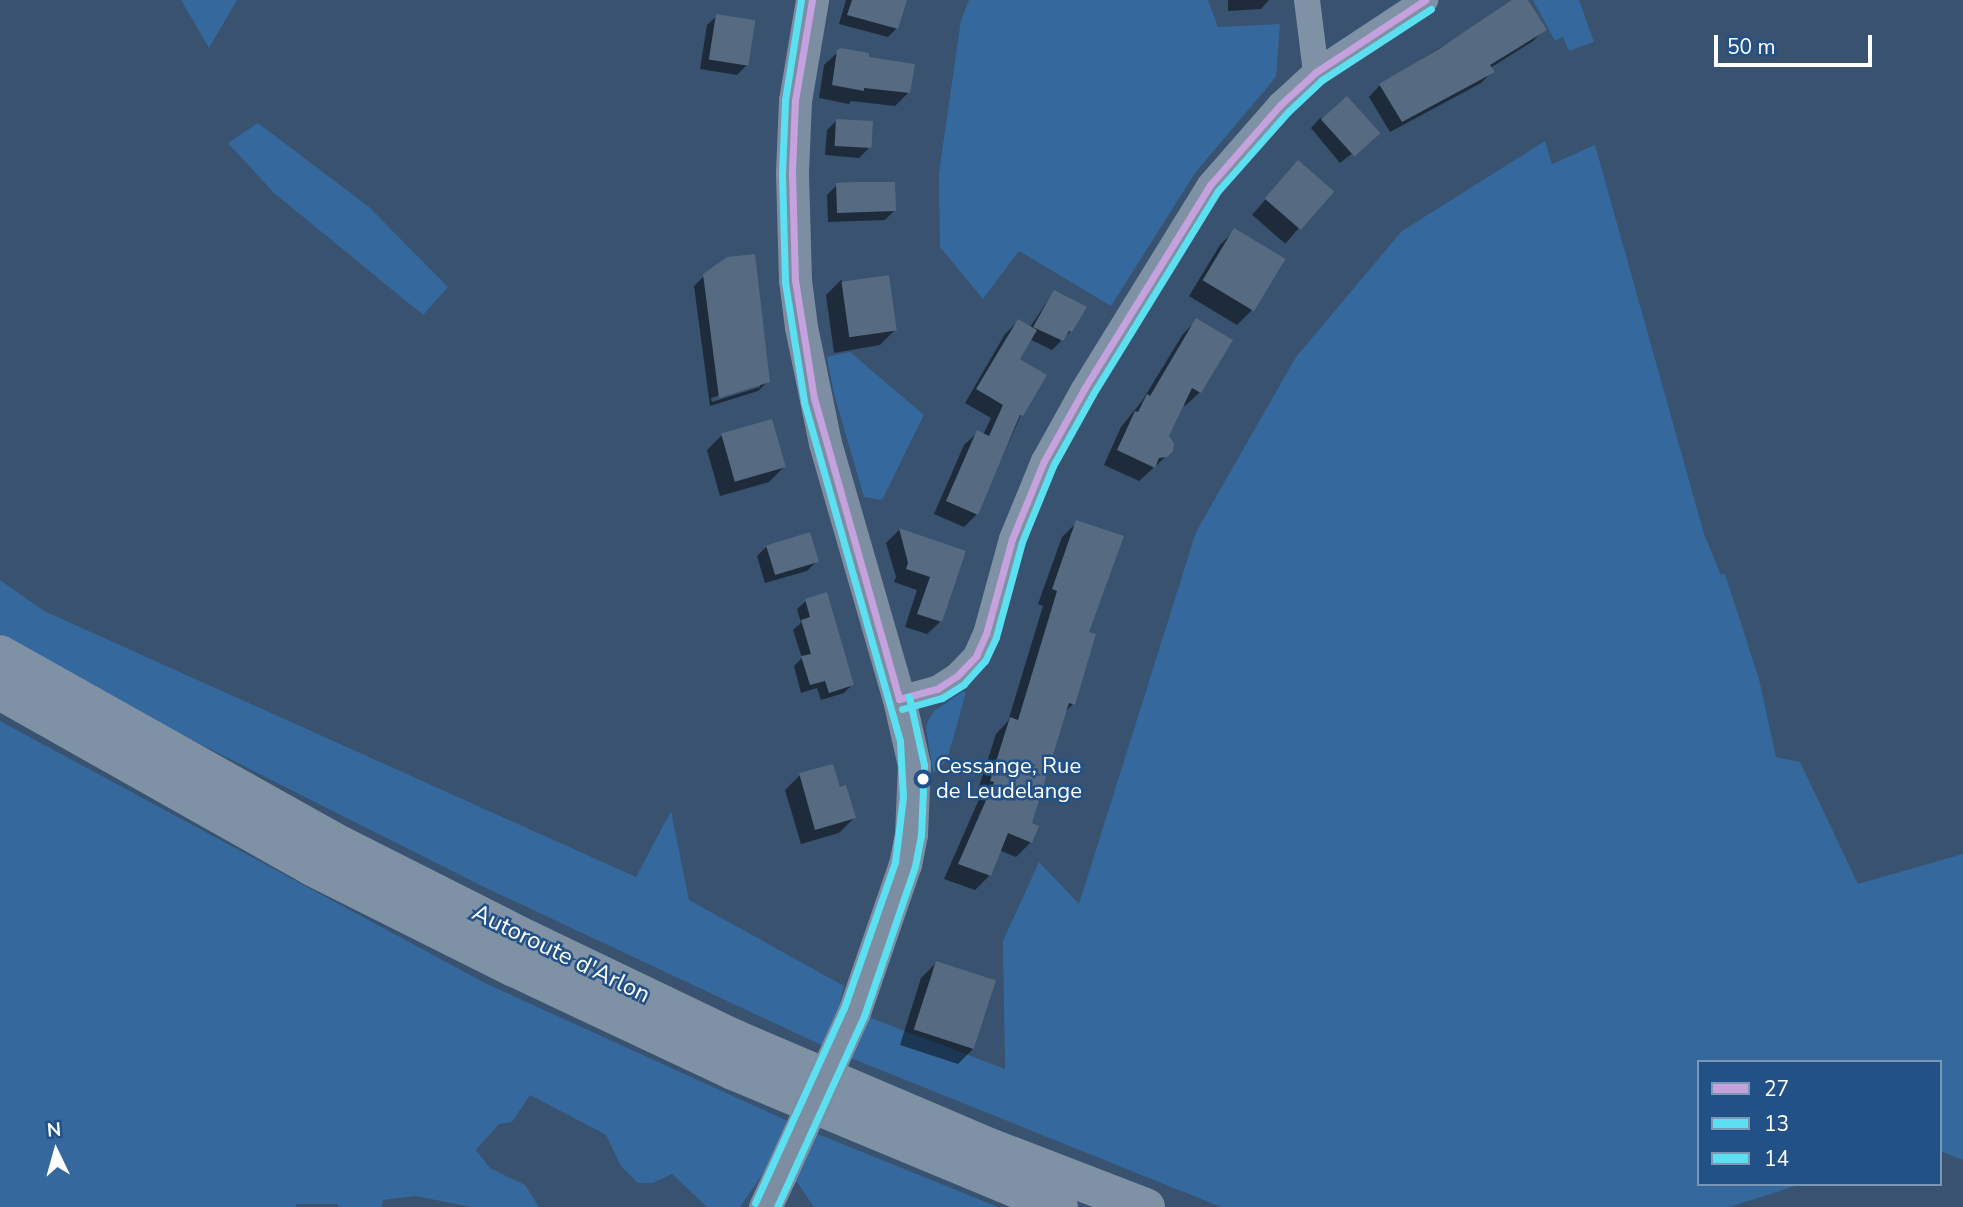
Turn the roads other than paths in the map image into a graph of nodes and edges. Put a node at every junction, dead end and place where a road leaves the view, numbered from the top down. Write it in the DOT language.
graph roads {
  1 [pos="812,0"];
  2 [pos="1307,0"];
  3 [pos="1425,0"];
  4 [pos="1316,72"];
  5 [pos="0,654"];
  6 [pos="0,691"];
  7 [pos="900,699"];
  8 [pos="765,1207"];
  9 [pos="1059,1207"];
  10 [pos="1146,1207"];
  1 -- 7 [label="main road"];
  2 -- 4 [label="street"];
  3 -- 4 [label="street"];
  4 -- 7 [label="street"];
  5 -- 10 [label="highway, Autoroute d'Arlon"];
  6 -- 9 [label="highway, Autoroute d'Arlon"];
  7 -- 8 [label="main road, bridge"];
}
